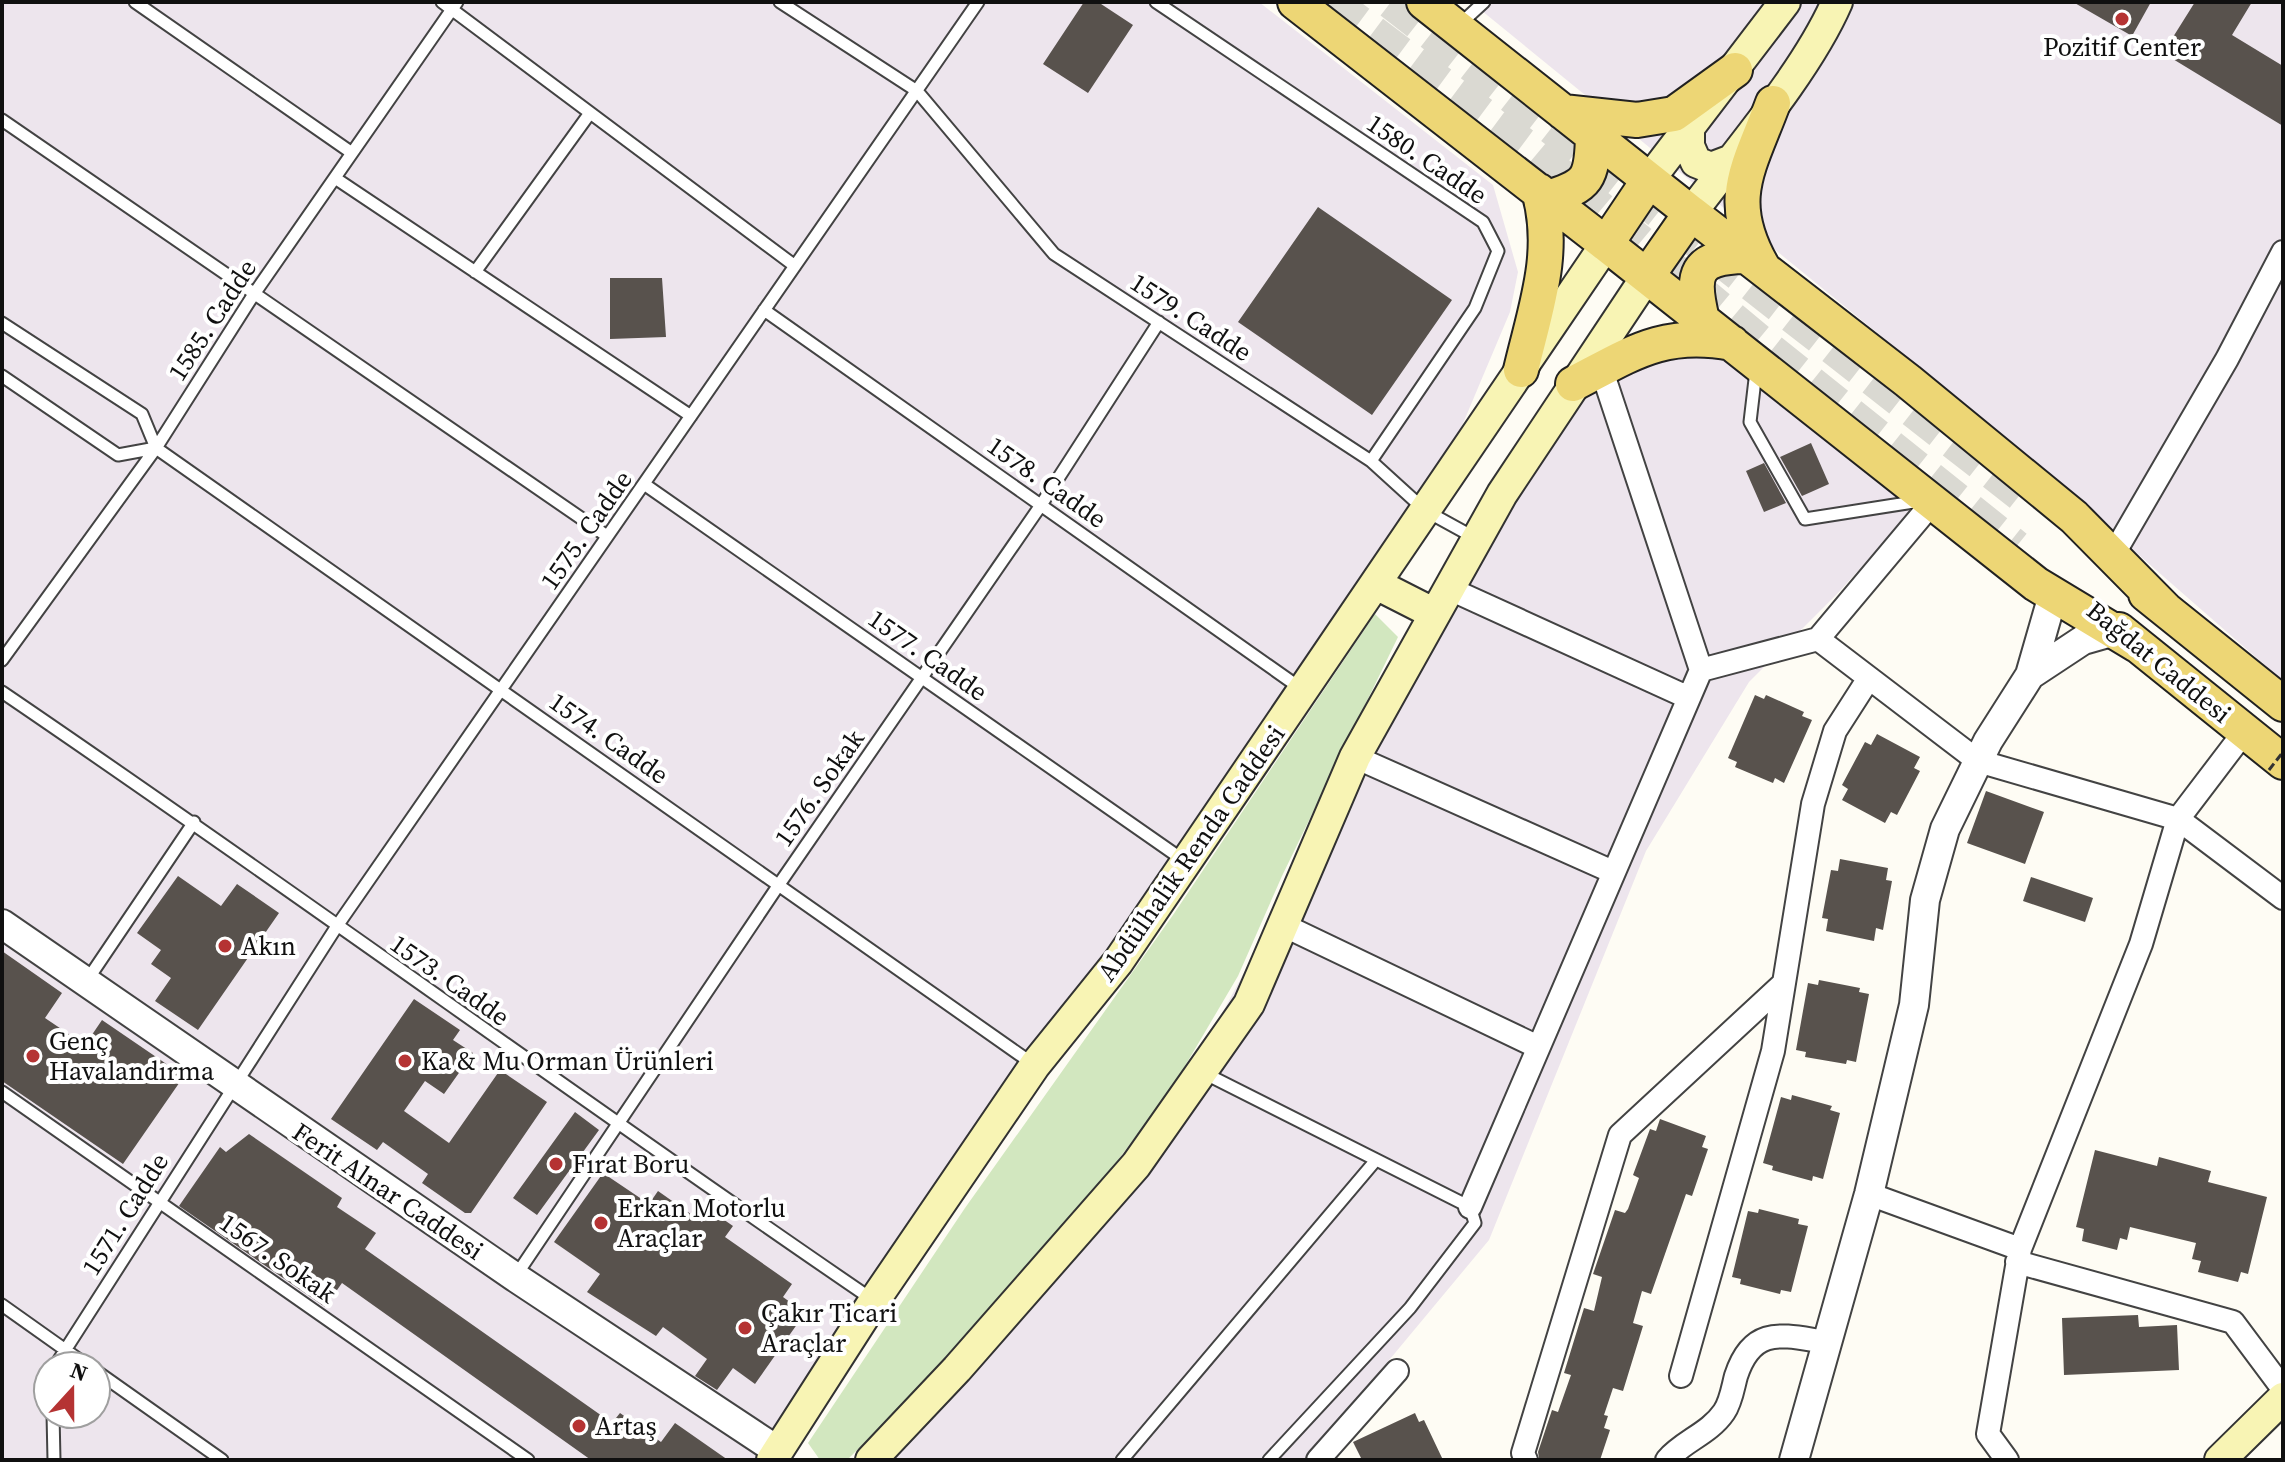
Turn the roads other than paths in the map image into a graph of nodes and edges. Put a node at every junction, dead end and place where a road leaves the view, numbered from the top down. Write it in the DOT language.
graph roads {
  1 [pos="135,2"];
  2 [pos="780,2"];
  3 [pos="978,2"];
  4 [pos="1156,2"];
  5 [pos="1295,2"];
  6 [pos="1424,2"];
  7 [pos="1484,2"];
  8 [pos="1785,2"];
  9 [pos="1837,2"];
  10 [pos="450,4"];
  11 [pos="1456,27"];
  12 [pos="1735,70"];
  13 [pos="917,91"];
  14 [pos="1773,103"];
  15 [pos="1563,112"];
  16 [pos="590,113"];
  17 [pos="2,120"];
  18 [pos="1689,129"];
  19 [pos="1593,136"];
  20 [pos="352,153"];
  21 [pos="1732,160"];
  22 [pos="335,178"];
  23 [pos="1649,180"];
  24 [pos="1543,194"];
  25 [pos="1691,213"];
  26 [pos="1606,244"];
  27 [pos="2283,252"];
  28 [pos="1756,265"];
  29 [pos="795,266"];
  30 [pos="475,272"];
  31 [pos="1647,276"];
  32 [pos="254,294"];
  33 [pos="764,310"];
  34 [pos="1702,320"];
  35 [pos="1159,322"];
  36 [pos="2,323"];
  37 [pos="1744,353"];
  38 [pos="1521,370"];
  39 [pos="2,376"];
  40 [pos="1587,376"];
  41 [pos="691,416"];
  42 [pos="156,448"];
  43 [pos="1371,461"];
  44 [pos="644,484"];
  45 [pos="1931,501"];
  46 [pos="1041,505"];
  47 [pos="1426,511"];
  48 [pos="2058,524"];
  49 [pos="607,536"];
  50 [pos="1478,539"];
  51 [pos="2113,555"];
  52 [pos="2035,562"];
  53 [pos="1376,584"];
  54 [pos="2053,595"];
  55 [pos="1443,602"];
  56 [pos="2165,609"];
  57 [pos="2124,638"];
  58 [pos="1818,639"];
  59 [pos="2,660"];
  60 [pos="1701,670"];
  61 [pos="2030,675"];
  62 [pos="923,678"];
  63 [pos="1869,678"];
  64 [pos="502,690"];
  65 [pos="1303,690"];
  66 [pos="2,692"];
  67 [pos="1687,697"];
  68 [pos="2283,704"];
  69 [pos="2245,731"];
  70 [pos="1355,757"];
  71 [pos="1978,761"];
  72 [pos="2276,766"];
  73 [pos="2178,819"];
  74 [pos="194,822"];
  75 [pos="1186,863"];
  76 [pos="1613,872"];
  77 [pos="780,883"];
  78 [pos="2283,898"];
  79 [pos="2,924"];
  80 [pos="1283,925"];
  81 [pos="337,926"];
  82 [pos="85,982"];
  83 [pos="1784,983"];
  84 [pos="1538,1047"];
  85 [pos="1035,1065"];
  86 [pos="1202,1072"];
  87 [pos="233,1085"];
  88 [pos="2,1092"];
  89 [pos="618,1126"];
  90 [pos="1376,1160"];
  91 [pos="1869,1194"];
  92 [pos="159,1202"];
  93 [pos="1470,1207"];
  94 [pos="2018,1256"];
  95 [pos="515,1277"];
  96 [pos="874,1301"];
  97 [pos="2,1305"];
  98 [pos="1827,1342"];
  99 [pos="65,1350"];
  100 [pos="1397,1371"];
  101 [pos="1681,1376"];
  102 [pos="112,1382"];
  103 [pos="2283,1389"];
  104 [pos="2283,1398"];
  105 [pos="53,1430"];
  106 [pos="780,1457"];
  107 [pos="1518,1458"];
  108 [pos="54,1460"];
  109 [pos="222,1460"];
  110 [pos="528,1460"];
  111 [pos="871,1460"];
  112 [pos="1122,1460"];
  113 [pos="1269,1460"];
  114 [pos="1318,1460"];
  115 [pos="1667,1460"];
  116 [pos="1794,1460"];
  117 [pos="2007,1460"];
  118 [pos="2220,1460"];
  1 -- 20 [label="lane"];
  2 -- 13 [label="lane, 1579. Cadde"];
  3 -- 13 [label="lane, 1575. Cadde"];
  4 -- 43 [label="lane, 1580. Cadde"];
  5 -- 24 [label="main road"];
  6 -- 11 [label="main road"];
  7 -- 11 [label="lane"];
  8 -- 12 [label="main road"];
  9 -- 14 [label="main road"];
  10 -- 16 [label="lane"];
  10 -- 20 [label="lane, 1585. Cadde"];
  11 -- 15 [label="main road"];
  12 -- 15 [label="main road"];
  12 -- 18 [label="main road"];
  13 -- 29 [label="lane, 1575. Cadde"];
  13 -- 35 [label="lane, 1579. Cadde"];
  14 -- 21 [label="main road"];
  14 -- 28 [label="main road"];
  15 -- 19 [label="main road"];
  16 -- 29 [label="lane"];
  16 -- 30 [label="lane"];
  17 -- 32 [label="lane"];
  18 -- 21 [label="main road"];
  18 -- 23 [label="main road"];
  19 -- 23 [label="main road"];
  19 -- 24 [label="main road"];
  20 -- 22 [label="lane, 1585. Cadde"];
  21 -- 25 [label="main road"];
  22 -- 30 [label="lane"];
  22 -- 32 [label="lane, 1585. Cadde"];
  23 -- 25 [label="main road"];
  23 -- 26 [label="main road"];
  24 -- 26 [label="main road"];
  24 -- 38 [label="main road"];
  25 -- 28 [label="main road"];
  25 -- 31 [label="main road"];
  26 -- 31 [label="main road"];
  26 -- 38 [label="main road, Abdülhalik Renda Caddesi"];
  27 -- 51 [label="street"];
  28 -- 34 [label="main road"];
  28 -- 51 [label="main road"];
  29 -- 33 [label="lane, 1575. Cadde"];
  30 -- 41 [label="lane"];
  31 -- 34 [label="main road"];
  31 -- 40 [label="main road"];
  32 -- 42 [label="lane, 1585. Cadde"];
  32 -- 49 [label="lane"];
  33 -- 41 [label="lane, 1575. Cadde"];
  33 -- 46 [label="lane, 1578. Cadde"];
  34 -- 37 [label="main road"];
  35 -- 43 [label="lane, 1579. Cadde"];
  35 -- 46 [label="lane, 1576. Sokak"];
  36 -- 42 [label="lane"];
  37 -- 40 [label="main road"];
  37 -- 45 [label="main road"];
  37 -- 45 [label="lane"];
  38 -- 47 [label="main road, Abdülhalik Renda Caddesi"];
  39 -- 42 [label="lane"];
  40 -- 50 [label="main road"];
  40 -- 60 [label="street"];
  41 -- 44 [label="lane, 1575. Cadde"];
  42 -- 59 [label="lane, 1585. Cadde"];
  42 -- 64 [label="lane, 1574. Cadde"];
  43 -- 47 [label="lane, 1579. Cadde"];
  44 -- 49 [label="lane, 1575. Cadde"];
  44 -- 62 [label="lane, 1577. Cadde"];
  45 -- 54 [label="main road"];
  45 -- 58 [label="street"];
  46 -- 62 [label="lane, 1576. Sokak"];
  46 -- 65 [label="lane, 1578. Cadde"];
  47 -- 50 [label="lane, 1579. Cadde"];
  47 -- 53 [label="main road, Abdülhalik Renda Caddesi"];
  48 -- 56 [label="main road, Bağdat Caddesi"];
  49 -- 64 [label="lane, 1575. Cadde"];
  50 -- 55 [label="main road"];
  51 -- 56 [label="main road"];
  52 -- 57 [label="main road, Bağdat Caddesi"];
  53 -- 55 [label="main road"];
  53 -- 65 [label="main road, Abdülhalik Renda Caddesi"];
  54 -- 57 [label="main road"];
  54 -- 61 [label="street"];
  55 -- 67 [label="street"];
  55 -- 70 [label="main road"];
  56 -- 68 [label="main road, Bağdat Caddesi"];
  57 -- 61 [label="street"];
  57 -- 69 [label="main road, Bağdat Caddesi"];
  58 -- 60 [label="street"];
  58 -- 63 [label="street"];
  60 -- 67 [label="street"];
  61 -- 71 [label="street"];
  62 -- 75 [label="lane, 1577. Cadde"];
  62 -- 77 [label="lane, 1576. Sokak"];
  63 -- 71 [label="street"];
  63 -- 83 [label="street"];
  64 -- 77 [label="lane, 1574. Cadde"];
  64 -- 81 [label="lane, 1575. Cadde"];
  65 -- 75 [label="main road, Abdülhalik Renda Caddesi"];
  66 -- 74 [label="lane, 1573. Cadde"];
  67 -- 76 [label="street"];
  69 -- 72 [label="main road, Bağdat Caddesi"];
  69 -- 73 [label="street"];
  70 -- 76 [label="street"];
  70 -- 80 [label="main road"];
  71 -- 73 [label="street"];
  71 -- 91 [label="street"];
  73 -- 78 [label="street"];
  73 -- 94 [label="street"];
  74 -- 81 [label="lane, 1573. Cadde"];
  74 -- 82 [label="lane"];
  75 -- 85 [label="main road, Abdülhalik Renda Caddesi"];
  76 -- 84 [label="street"];
  77 -- 85 [label="lane, 1574. Cadde"];
  77 -- 89 [label="lane, 1576. Sokak"];
  79 -- 82 [label="street, Ferit Alnar Caddesi"];
  80 -- 84 [label="street"];
  80 -- 86 [label="main road"];
  81 -- 87 [label="lane, 1575. Cadde"];
  81 -- 89 [label="lane, 1573. Cadde"];
  82 -- 87 [label="street, Ferit Alnar Caddesi"];
  83 -- 101 [label="street"];
  83 -- 107 [label="street"];
  84 -- 93 [label="street"];
  85 -- 96 [label="main road, Abdülhalik Renda Caddesi"];
  86 -- 90 [label="lane"];
  86 -- 111 [label="main road"];
  87 -- 92 [label="lane, 1571. Cadde"];
  87 -- 95 [label="street, Ferit Alnar Caddesi"];
  88 -- 92 [label="lane, 1567. Sokak"];
  89 -- 95 [label="lane, 1576. Sokak"];
  89 -- 96 [label="lane, 1573. Cadde"];
  90 -- 93 [label="lane"];
  90 -- 112 [label="lane"];
  91 -- 94 [label="street"];
  91 -- 98 [label="street"];
  92 -- 99 [label="lane, 1571. Cadde"];
  92 -- 110 [label="lane, 1567. Sokak"];
  93 -- 113 [label="lane"];
  94 -- 103 [label="street"];
  94 -- 117 [label="street"];
  95 -- 106 [label="street, Ferit Alnar Caddesi"];
  96 -- 106 [label="main road, Abdülhalik Renda Caddesi"];
  97 -- 99 [label="lane"];
  98 -- 115 [label="street"];
  98 -- 116 [label="street"];
  100 -- 114 [label="street"];
  102 -- 109 [label="lane"];
  104 -- 118 [label="main road"];
  105 -- 108 [label="lane"];
}
